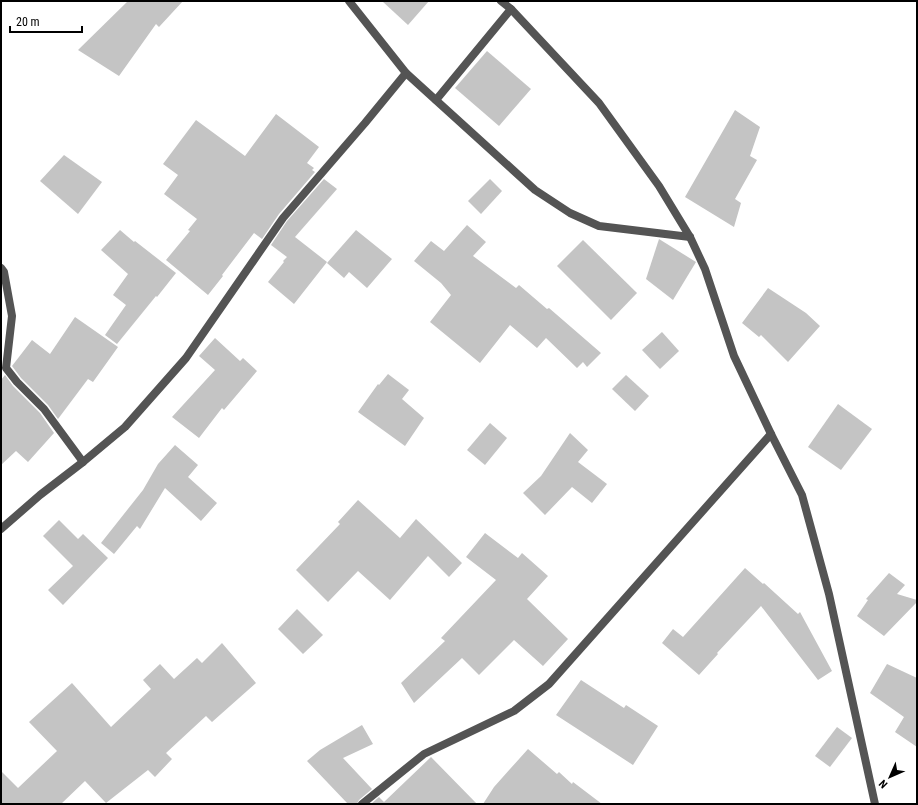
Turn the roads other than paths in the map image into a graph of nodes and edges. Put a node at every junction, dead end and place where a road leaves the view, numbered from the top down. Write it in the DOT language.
graph roads {
  1 [pos="349,1"];
  2 [pos="502,1"];
  3 [pos="511,9"];
  4 [pos="406,74"];
  5 [pos="436,100"];
  6 [pos="690,237"];
  7 [pos="1,268"];
  8 [pos="770,434"];
  9 [pos="83,462"];
  10 [pos="1,529"];
  11 [pos="362,804"];
  12 [pos="875,804"];
  1 -- 4 [label="street"];
  2 -- 3 [label="street"];
  3 -- 5 [label="street"];
  3 -- 6 [label="street"];
  4 -- 5 [label="street"];
  4 -- 9 [label="street"];
  5 -- 6 [label="street"];
  6 -- 8 [label="street"];
  7 -- 9 [label="street"];
  8 -- 11 [label="street"];
  8 -- 12 [label="street"];
  9 -- 10 [label="street"];
}
